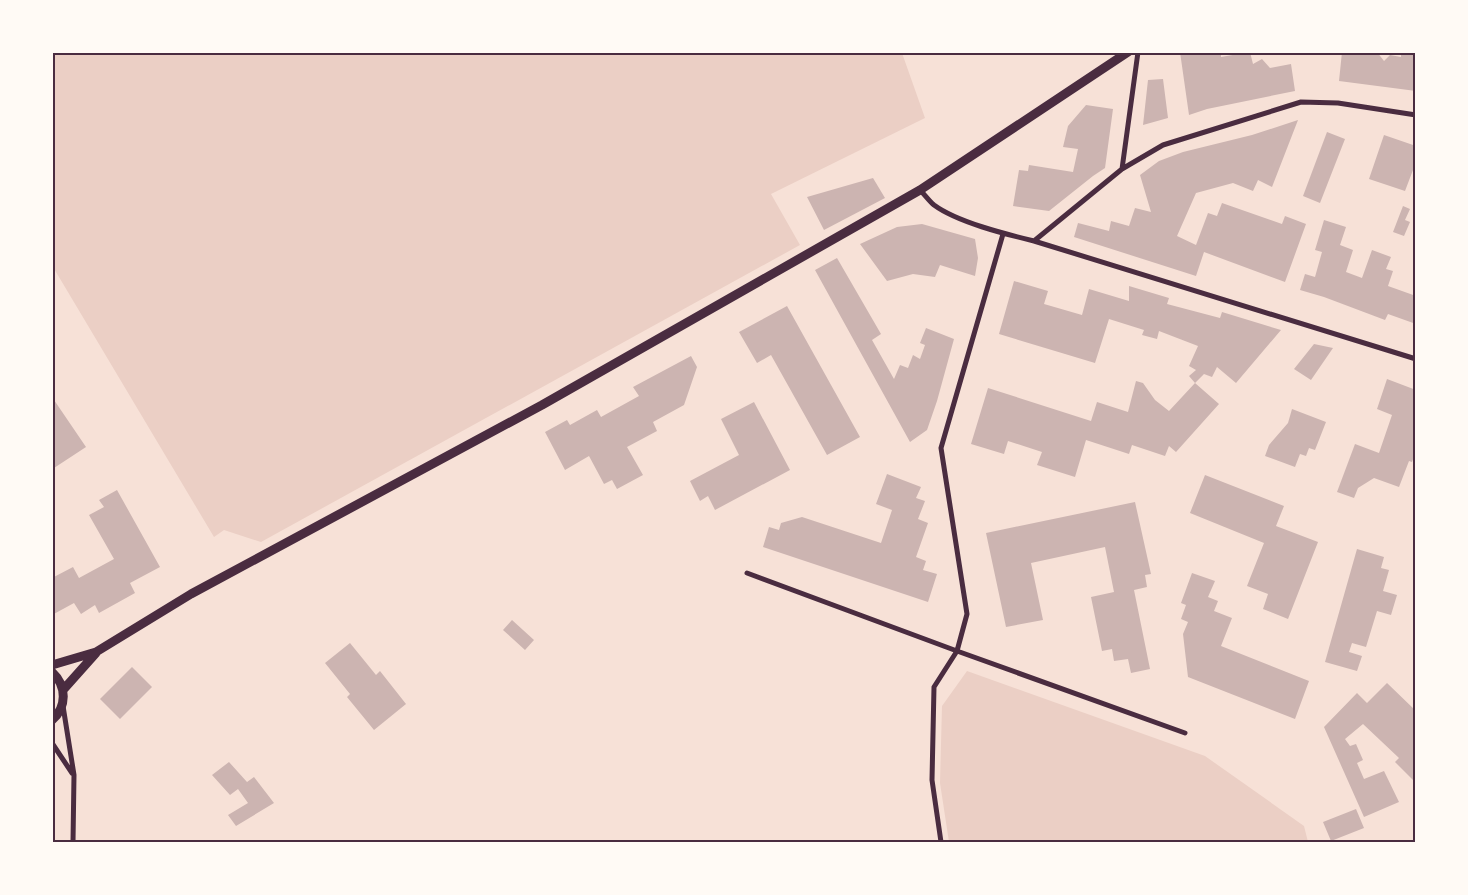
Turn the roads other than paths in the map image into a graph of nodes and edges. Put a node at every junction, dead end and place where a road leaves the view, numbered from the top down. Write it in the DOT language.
graph roads {
  1 [pos="1128,52"];
  2 [pos="1138,52"];
  3 [pos="1416,115"];
  4 [pos="1122,169"];
  5 [pos="920,190"];
  6 [pos="1003,234"];
  7 [pos="1034,242"];
  8 [pos="1416,359"];
  9 [pos="746,573"];
  10 [pos="957,651"];
  11 [pos="96,652"];
  12 [pos="52,666"];
  13 [pos="52,672"];
  14 [pos="63,690"];
  15 [pos="62,706"];
  16 [pos="52,720"];
  17 [pos="1185,733"];
  18 [pos="52,743"];
  19 [pos="74,775"];
  20 [pos="73,842"];
  21 [pos="941,842"];
  1 -- 5 [label="street"];
  2 -- 4 [label="street"];
  3 -- 4 [label="street"];
  4 -- 7 [label="street"];
  5 -- 6 [label="street"];
  5 -- 11 [label="street"];
  6 -- 7 [label="street"];
  6 -- 10 [label="street"];
  7 -- 8 [label="street"];
  9 -- 10 [label="street"];
  10 -- 17 [label="street"];
  10 -- 21 [label="street"];
  11 -- 12 [label="street"];
  11 -- 14 [label="street"];
  13 -- 14 [label="street"];
  14 -- 15 [label="street"];
  15 -- 16 [label="street"];
  15 -- 19 [label="street"];
  18 -- 19 [label="street"];
  19 -- 20 [label="street"];
}
